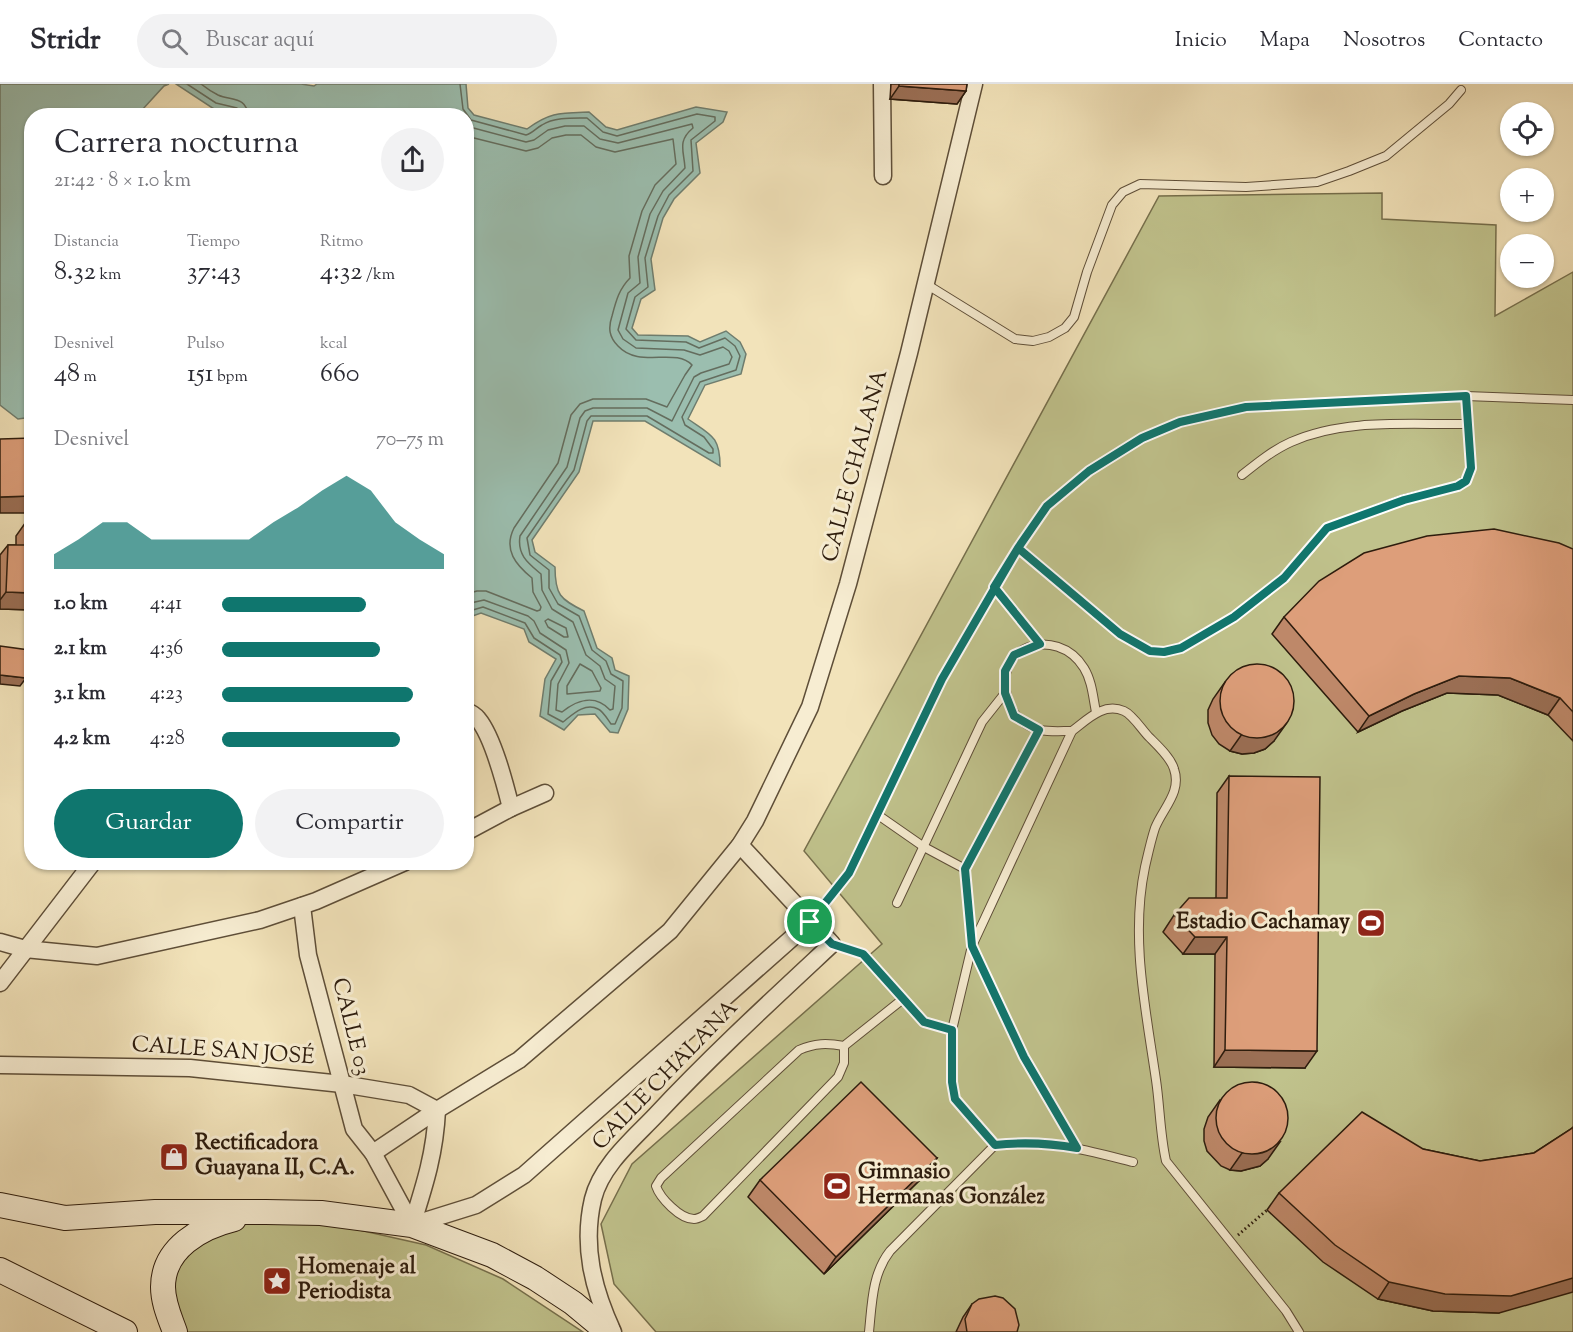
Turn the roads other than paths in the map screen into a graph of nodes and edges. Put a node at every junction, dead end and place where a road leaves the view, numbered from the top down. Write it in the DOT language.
graph roads {
  1 [pos="882,84"];
  2 [pos="974,84"];
  3 [pos="1461,90"];
  4 [pos="883,176"];
  5 [pos="926,284"];
  6 [pos="1466,396"];
  7 [pos="1573,400"];
  8 [pos="1468,424"];
  9 [pos="1242,475"];
  10 [pos="1018,548"];
  11 [pos="994,587"];
  12 [pos="1040,644"];
  13 [pos="1005,693"];
  14 [pos="1096,712"];
  15 [pos="474,715"];
  16 [pos="1039,730"];
  17 [pos="1072,731"];
  18 [pos="545,793"];
  19 [pos="511,808"];
  20 [pos="878,815"];
  21 [pos="474,828"];
  22 [pos="740,845"];
  23 [pos="924,848"];
  24 [pos="965,869"];
  25 [pos="87,870"];
  26 [pos="386,870"];
  27 [pos="897,903"];
  28 [pos="302,906"];
  29 [pos="810,922"];
  30 [pos="0,942"];
  31 [pos="832,944"];
  32 [pos="972,946"];
  33 [pos="25,949"];
  34 [pos="0,983"];
  35 [pos="903,999"];
  36 [pos="952,1030"];
  37 [pos="844,1046"];
  38 [pos="0,1065"];
  39 [pos="342,1084"];
  40 [pos="437,1110"];
  41 [pos="995,1145"];
  42 [pos="1077,1148"];
  43 [pos="373,1153"];
  44 [pos="1133,1162"];
  45 [pos="0,1204"];
  46 [pos="266,1212"];
  47 [pos="412,1225"];
  48 [pos="0,1270"];
  49 [pos="125,1332"];
  50 [pos="175,1332"];
  51 [pos="610,1332"];
  52 [pos="869,1332"];
  53 [pos="1299,1332"];
  1 -- 4 [label="street"];
  2 -- 5 [label="street, CALLE CHALANA"];
  3 -- 5 [label="lane"];
  5 -- 22 [label="street, CALLE CHALANA"];
  6 -- 7 [label="lane"];
  6 -- 8 [label="lane"];
  6 -- 10 [label="lane"];
  8 -- 9 [label="lane"];
  8 -- 10 [label="lane"];
  10 -- 11 [label="lane"];
  11 -- 12 [label="lane"];
  11 -- 20 [label="lane"];
  12 -- 13 [label="lane"];
  12 -- 14 [label="lane"];
  13 -- 16 [label="lane"];
  13 -- 23 [label="lane"];
  14 -- 17 [label="lane"];
  14 -- 53 [label="lane"];
  15 -- 19 [label="street"];
  16 -- 17 [label="lane"];
  16 -- 24 [label="lane"];
  17 -- 32 [label="lane"];
  18 -- 19 [label="street"];
  19 -- 21 [label="street"];
  20 -- 23 [label="lane"];
  20 -- 29 [label="lane"];
  22 -- 29 [label="street"];
  22 -- 40 [label="street, CALLE CHALANA"];
  23 -- 24 [label="lane"];
  23 -- 27 [label="lane"];
  24 -- 32 [label="lane"];
  25 -- 33 [label="street"];
  26 -- 28 [label="street"];
  28 -- 33 [label="street"];
  28 -- 39 [label="street, CALLE 03"];
  29 -- 31 [label="street"];
  29 -- 47 [label="street, CALLE CHALANA"];
  30 -- 33 [label="street"];
  31 -- 35 [label="lane"];
  31 -- 51 [label="street, CALLE CHALANA"];
  32 -- 36 [label="lane"];
  32 -- 42 [label="lane"];
  33 -- 34 [label="street"];
  35 -- 36 [label="lane"];
  35 -- 37 [label="lane"];
  36 -- 41 [label="lane"];
  37 -- 37 [label="lane"];
  38 -- 39 [label="street, CALLE SAN JOSÉ"];
  39 -- 40 [label="street, CALLE SAN JOSÉ"];
  39 -- 43 [label="street, CALLE 03"];
  40 -- 43 [label="street, CALLE CHALANA"];
  40 -- 47 [label="street"];
  41 -- 42 [label="lane"];
  41 -- 52 [label="lane"];
  42 -- 44 [label="lane"];
  43 -- 47 [label="street, CALLE 03"];
  45 -- 46 [label="main road"];
  46 -- 47 [label="main road"];
  46 -- 50 [label="main road"];
  47 -- 51 [label="main road"];
  48 -- 49 [label="main road"];
}
